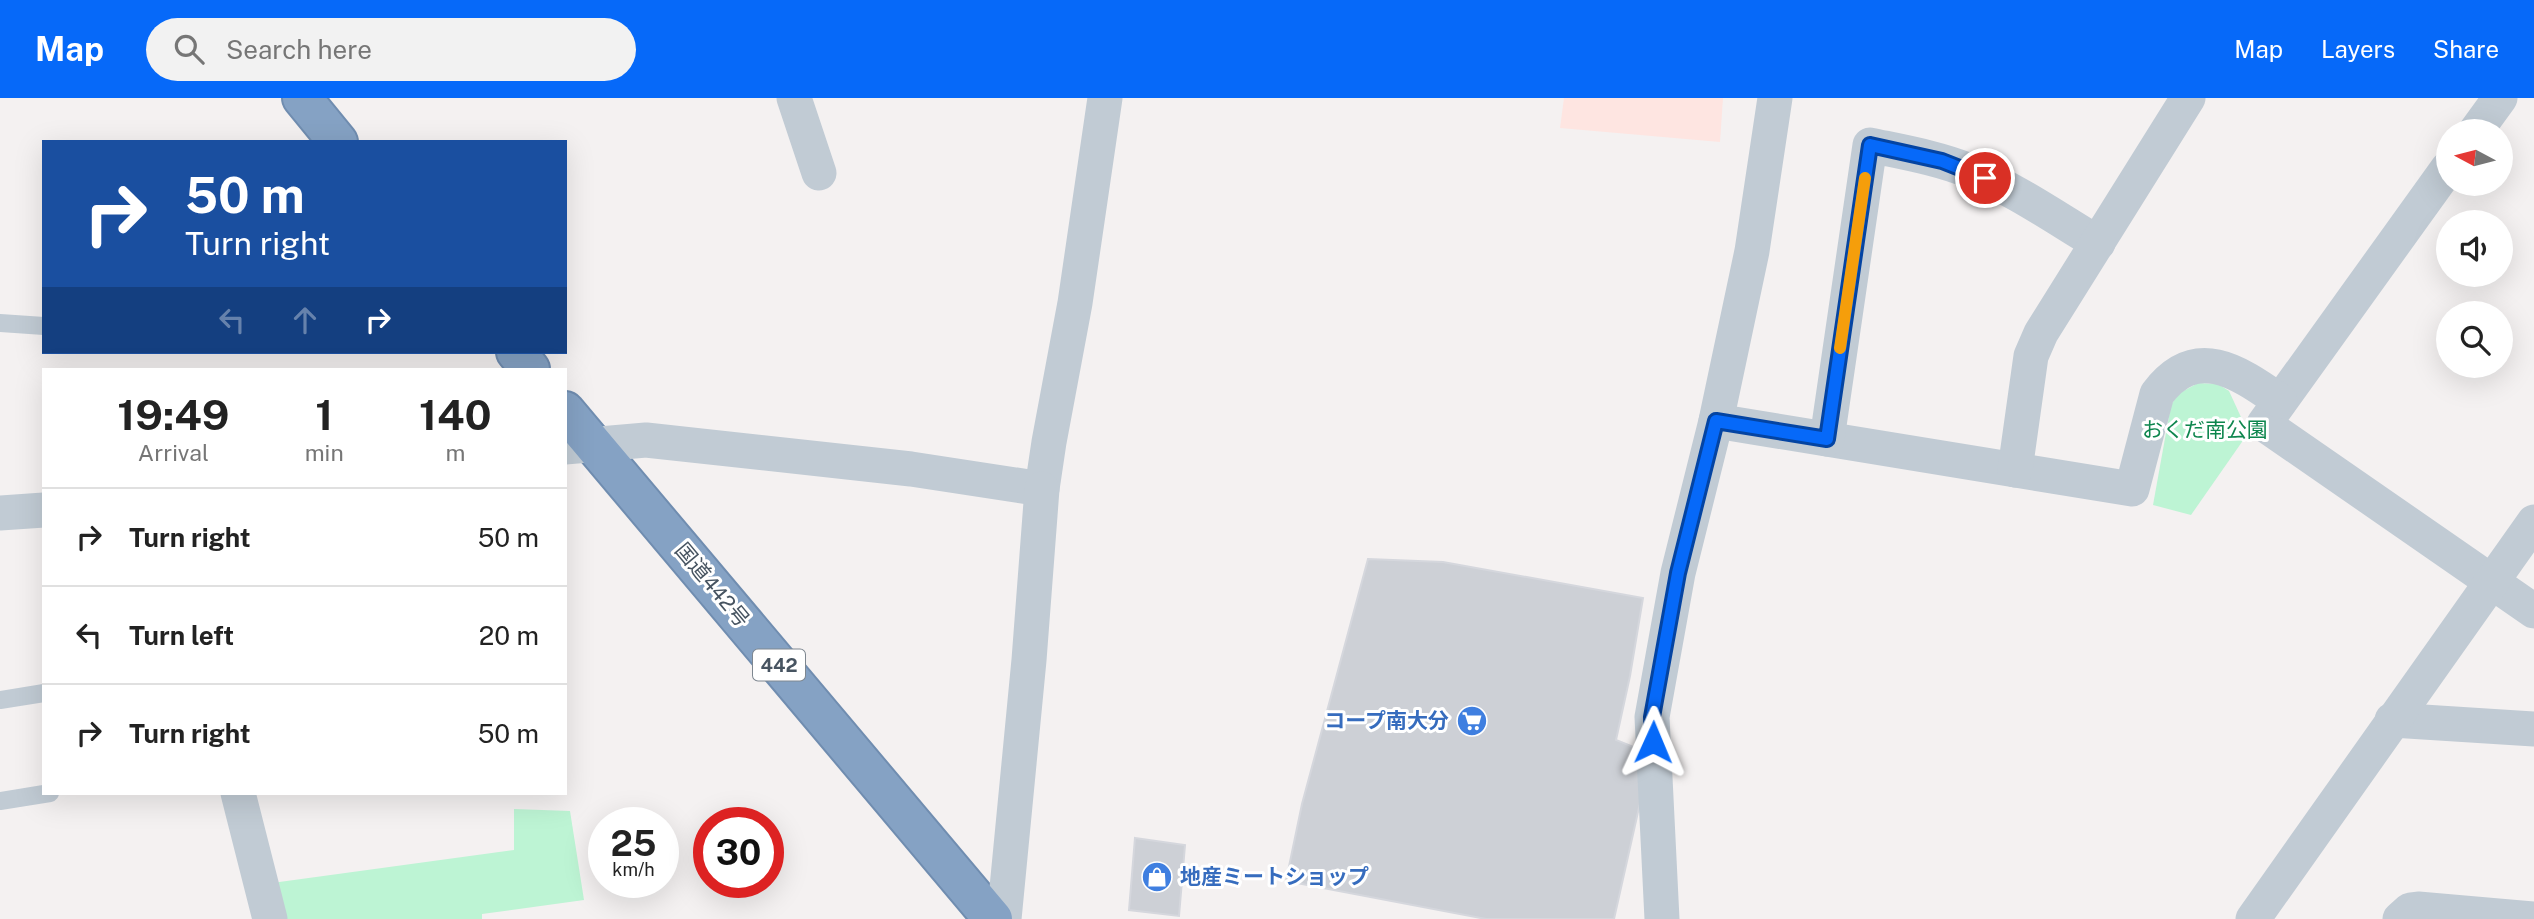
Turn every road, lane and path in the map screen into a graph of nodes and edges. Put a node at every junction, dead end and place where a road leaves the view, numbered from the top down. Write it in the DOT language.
graph roads {
  1 [pos="302,98"];
  2 [pos="794,98"];
  3 [pos="1105,98"];
  4 [pos="1775,98"];
  5 [pos="2188,98"];
  6 [pos="2500,98"];
  7 [pos="2485,119"];
  8 [pos="336,140"];
  9 [pos="819,173"];
  10 [pos="2436,185"];
  11 [pos="2098,243"];
  12 [pos="0,323"];
  13 [pos="42,326"];
  14 [pos="518,354"];
  15 [pos="529,368"];
  16 [pos="2280,401"];
  17 [pos="567,416"];
  18 [pos="1716,421"];
  19 [pos="1827,439"];
  20 [pos="579,445"];
  21 [pos="2015,470"];
  22 [pos="1042,489"];
  23 [pos="42,510"];
  24 [pos="0,513"];
  25 [pos="2534,522"];
  26 [pos="2491,582"];
  27 [pos="2534,611"];
  28 [pos="42,693"];
  29 [pos="0,700"];
  30 [pos="2392,720"];
  31 [pos="2534,729"];
  32 [pos="42,794"];
  33 [pos="239,795"];
  34 [pos="0,801"];
  35 [pos="270,919"];
  36 [pos="993,919"];
  37 [pos="1004,919"];
  38 [pos="1662,919"];
  39 [pos="2253,919"];
  40 [pos="2400,919"];
  41 [pos="2534,919"];
  1 -- 8 [label="highway"];
  2 -- 9 [label="street"];
  3 -- 22 [label="street"];
  4 -- 18 [label="street"];
  5 -- 11 [label="street"];
  6 -- 7 [label="street"];
  10 -- 16 [label="street"];
  11 -- 19 [label="street"];
  11 -- 21 [label="street"];
  12 -- 13 [label="lane"];
  14 -- 15 [label="highway"];
  16 -- 21 [label="street"];
  16 -- 26 [label="street"];
  17 -- 20 [label="highway, 国道442号 / 442"];
  18 -- 19 [label="street"];
  18 -- 38 [label="street"];
  19 -- 21 [label="street"];
  20 -- 22 [label="street"];
  20 -- 36 [label="highway, 国道442号 / 442"];
  22 -- 37 [label="street"];
  23 -- 24 [label="street"];
  25 -- 26 [label="street"];
  26 -- 27 [label="street"];
  26 -- 30 [label="street"];
  28 -- 29 [label="lane"];
  30 -- 31 [label="street"];
  30 -- 39 [label="street"];
  32 -- 34 [label="lane"];
  33 -- 35 [label="street"];
  40 -- 41 [label="street"];
}
